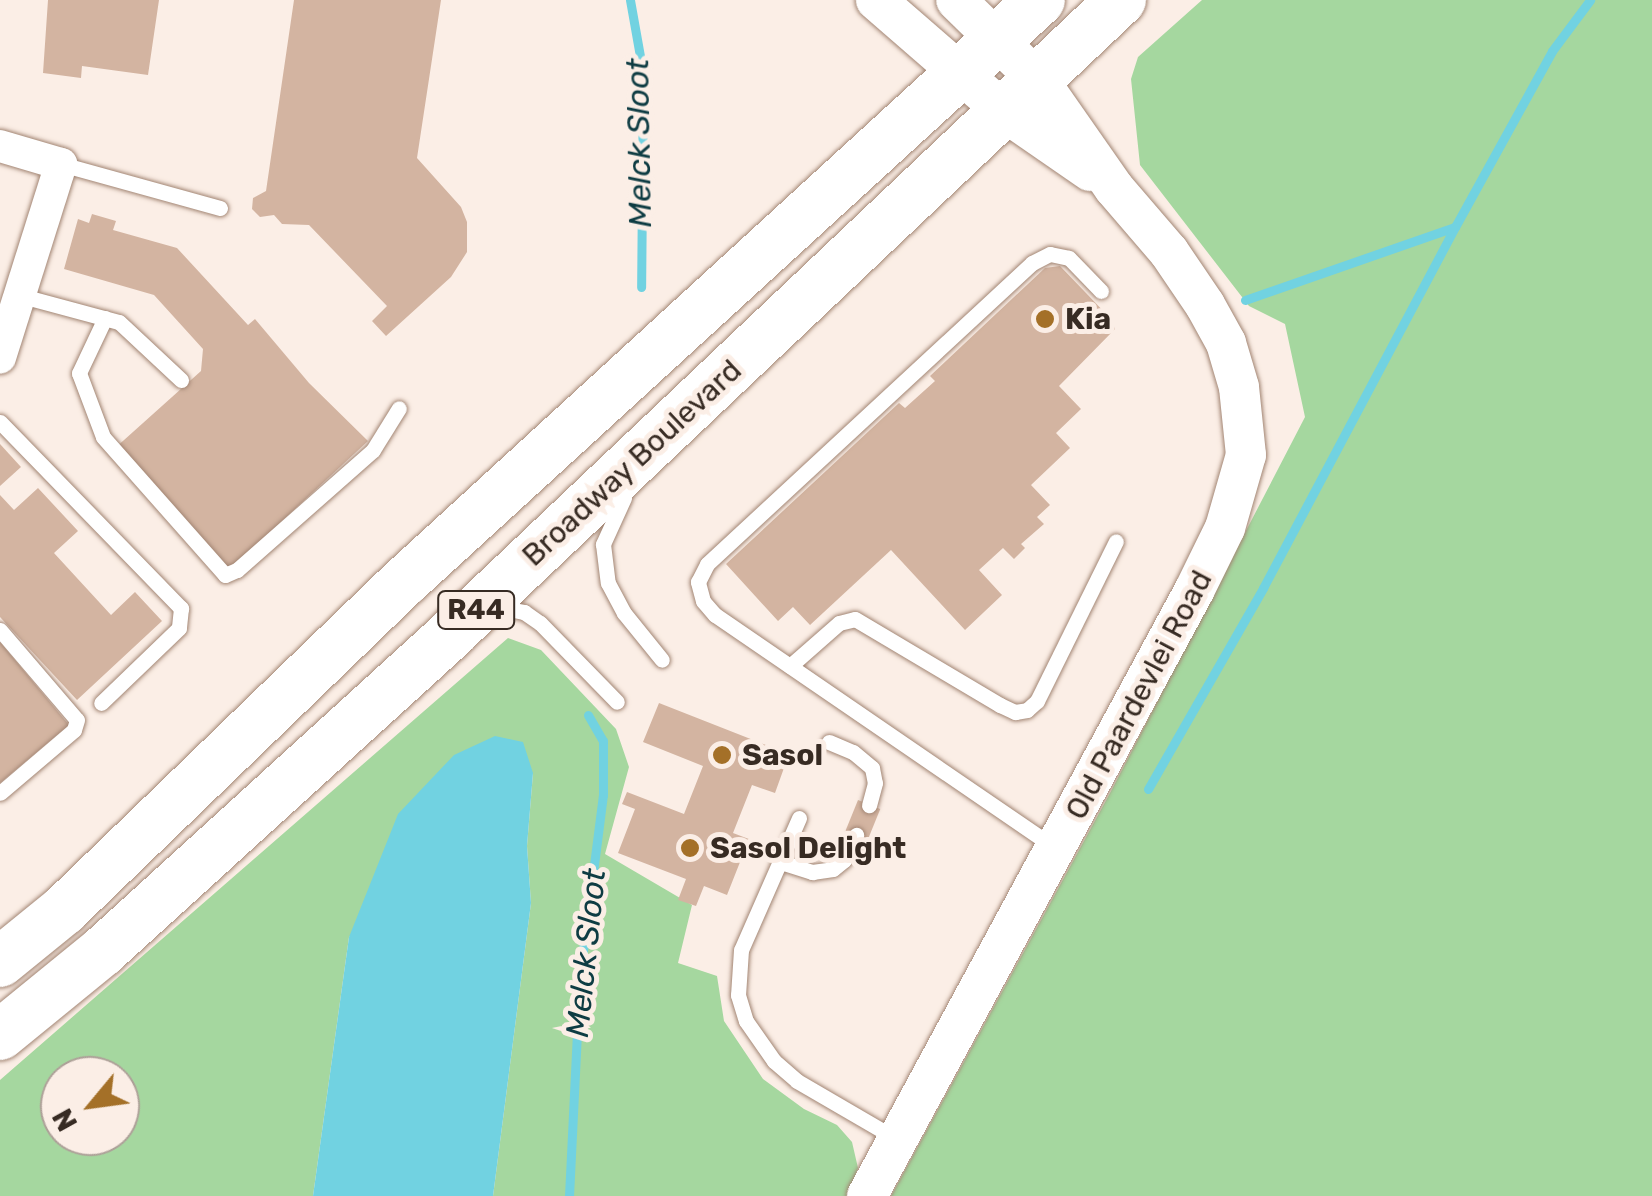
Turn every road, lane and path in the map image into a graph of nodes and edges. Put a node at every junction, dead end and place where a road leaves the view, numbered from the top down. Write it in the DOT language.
graph roads {
  1 [pos="876,0"];
  2 [pos="956,0"];
  3 [pos="1040,0"];
  4 [pos="1121,0"];
  5 [pos="997,40"];
  6 [pos="959,72"];
  7 [pos="1023,97"];
  8 [pos="0,146"];
  9 [pos="60,164"];
  10 [pos="220,208"];
  11 [pos="1100,291"];
  12 [pos="22,296"];
  13 [pos="104,318"];
  14 [pos="0,358"];
  15 [pos="181,380"];
  16 [pos="400,408"];
  17 [pos="680,417"];
  18 [pos="0,422"];
  19 [pos="1116,541"];
  20 [pos="482,604"];
  21 [pos="0,630"];
  22 [pos="662,660"];
  23 [pos="790,666"];
  24 [pos="617,702"];
  25 [pos="101,703"];
  26 [pos="829,742"];
  27 [pos="0,793"];
  28 [pos="868,804"];
  29 [pos="800,818"];
  30 [pos="856,835"];
  31 [pos="1057,849"];
  32 [pos="781,862"];
  33 [pos="0,962"];
  34 [pos="0,1035"];
  35 [pos="898,1140"];
  36 [pos="866,1196"];
  1 -- 6 [label="street, Old Paardevlei Road"];
  2 -- 5 [label="street"];
  3 -- 5 [label="main road, R44"];
  4 -- 7 [label="main road, Broadway Boulevard / R44"];
  5 -- 6 [label="main road, R44"];
  5 -- 7 [label="street"];
  6 -- 7 [label="street, Old Paardevlei Road"];
  6 -- 33 [label="main road, R44"];
  7 -- 17 [label="main road, Broadway Boulevard / R44"];
  7 -- 31 [label="street, Old Paardevlei Road"];
  8 -- 9 [label="street"];
  9 -- 10 [label="lane"];
  9 -- 12 [label="street"];
  11 -- 23 [label="lane"];
  12 -- 13 [label="lane"];
  12 -- 14 [label="street"];
  13 -- 15 [label="lane"];
  13 -- 16 [label="lane"];
  17 -- 20 [label="main road, Broadway Boulevard / R44"];
  17 -- 22 [label="lane"];
  18 -- 25 [label="lane"];
  19 -- 23 [label="lane"];
  20 -- 24 [label="lane"];
  20 -- 34 [label="main road, Broadway Boulevard / R44"];
  21 -- 27 [label="lane"];
  23 -- 31 [label="lane"];
  26 -- 28 [label="lane"];
  29 -- 32 [label="lane"];
  30 -- 32 [label="lane"];
  31 -- 35 [label="street, Old Paardevlei Road"];
  32 -- 35 [label="lane"];
  35 -- 36 [label="street, Old Paardevlei Road"];
}
